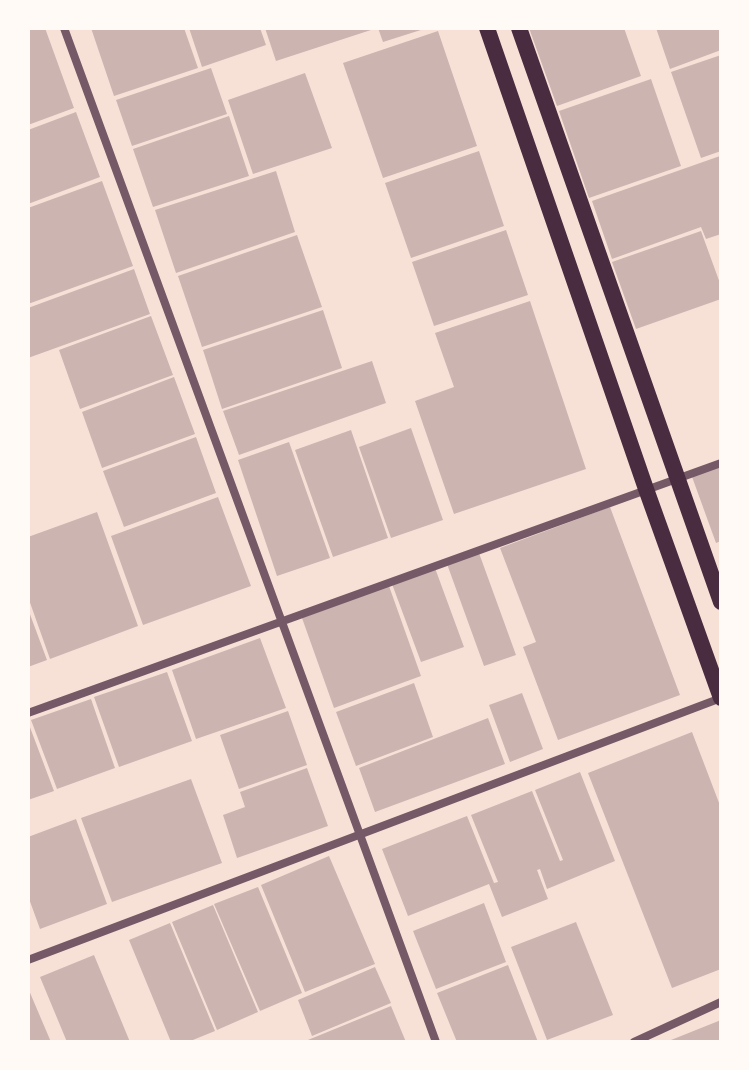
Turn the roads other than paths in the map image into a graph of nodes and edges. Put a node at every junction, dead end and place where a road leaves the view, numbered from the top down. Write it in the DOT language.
graph roads {
  1 [pos="64,28"];
  2 [pos="487,28"];
  3 [pos="519,28"];
  4 [pos="721,463"];
  5 [pos="678,478"];
  6 [pos="646,489"];
  7 [pos="721,602"];
  8 [pos="283,621"];
  9 [pos="721,698"];
  10 [pos="28,713"];
  11 [pos="358,835"];
  12 [pos="28,960"];
  13 [pos="721,1002"];
  14 [pos="436,1042"];
  15 [pos="634,1042"];
  1 -- 8 [label="street"];
  2 -- 6 [label="main road"];
  3 -- 5 [label="main road"];
  4 -- 5 [label="street"];
  5 -- 6 [label="street"];
  5 -- 7 [label="main road"];
  6 -- 8 [label="street"];
  6 -- 9 [label="main road"];
  8 -- 10 [label="street"];
  8 -- 11 [label="street"];
  9 -- 11 [label="street"];
  11 -- 12 [label="street"];
  11 -- 14 [label="street"];
  13 -- 15 [label="street"];
}
